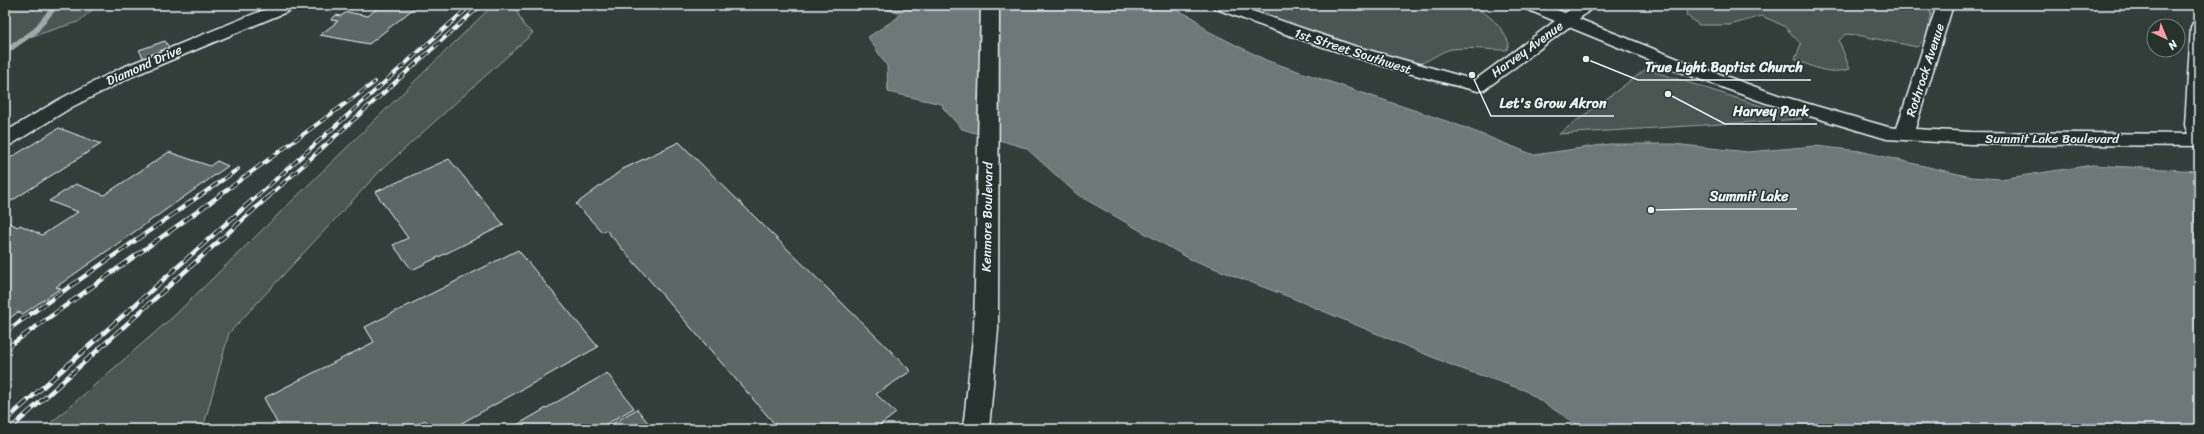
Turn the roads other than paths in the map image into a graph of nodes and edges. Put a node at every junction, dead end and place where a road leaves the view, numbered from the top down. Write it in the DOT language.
graph roads {
  1 [pos="290,5"];
  2 [pos="990,5"];
  3 [pos="1220,5"];
  4 [pos="1530,5"];
  5 [pos="1587,5"];
  6 [pos="1945,5"];
  7 [pos="1567,20"];
  8 [pos="2199,27"];
  9 [pos="1487,79"];
  10 [pos="1904,135"];
  11 [pos="5,140"];
  12 [pos="2199,140"];
  13 [pos="976,429"];
  1 -- 11 [label="street, Diamond Drive"];
  2 -- 13 [label="main road, Kenmore Boulevard"];
  3 -- 9 [label="street, 1st Street Southwest"];
  4 -- 7 [label="street, Summit Lake Boulevard"];
  5 -- 7 [label="street, Harvey Avenue"];
  6 -- 10 [label="street, Rothrock Avenue"];
  7 -- 9 [label="street, Harvey Avenue"];
  7 -- 10 [label="street, Summit Lake Boulevard"];
  8 -- 12 [label="street"];
  10 -- 12 [label="street, Summit Lake Boulevard"];
}
